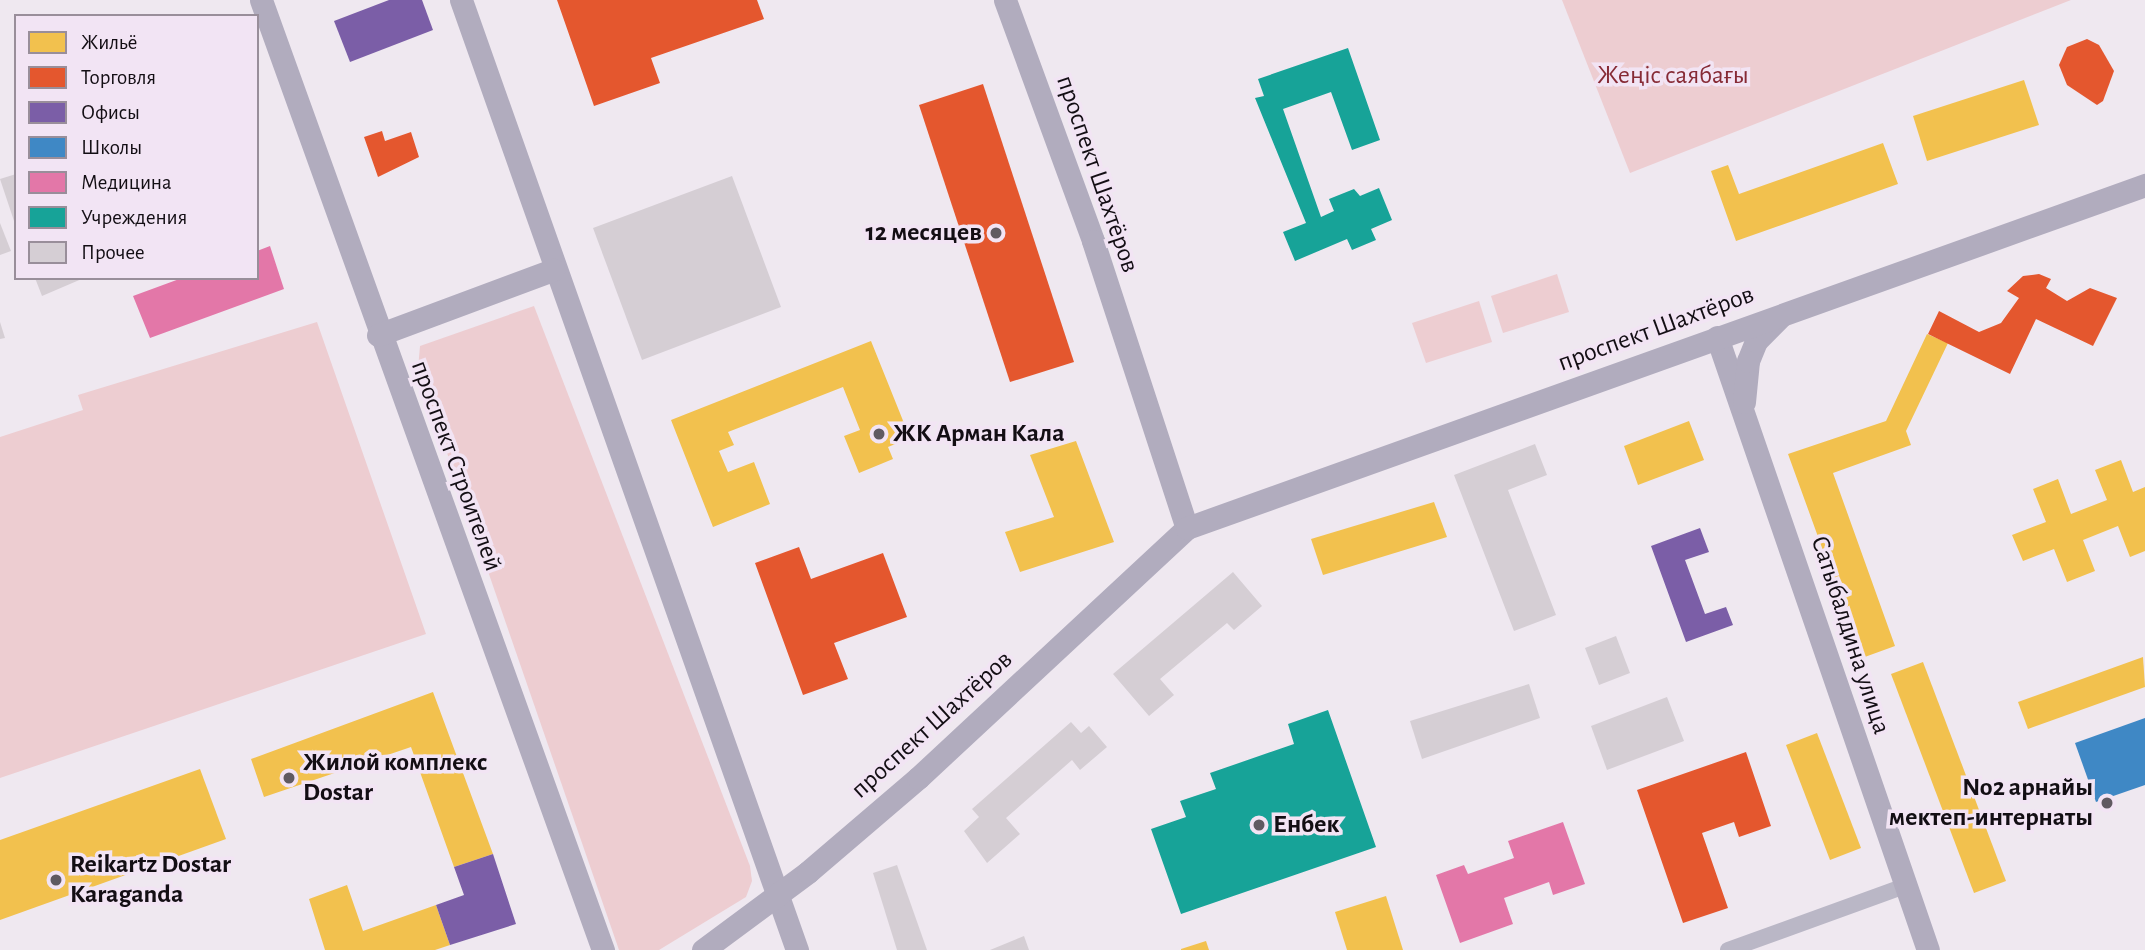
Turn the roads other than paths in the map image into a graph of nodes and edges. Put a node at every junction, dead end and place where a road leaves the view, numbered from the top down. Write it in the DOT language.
graph roads {
  1 [pos="261,0"];
  2 [pos="461,0"];
  3 [pos="1005,0"];
  4 [pos="2145,185"];
  5 [pos="553,270"];
  6 [pos="1785,313"];
  7 [pos="378,335"];
  8 [pos="1717,338"];
  9 [pos="1745,415"];
  10 [pos="1186,528"];
  11 [pos="1905,886"];
  12 [pos="777,894"];
  13 [pos="603,950"];
  14 [pos="703,950"];
  15 [pos="797,950"];
  16 [pos="1728,950"];
  17 [pos="1928,950"];
  1 -- 7 [label="main road, проспект Строителей"];
  2 -- 5 [label="main road"];
  3 -- 10 [label="main road, проспект Шахтёров"];
  4 -- 6 [label="main road, проспект Шахтёров"];
  5 -- 7 [label="main road"];
  5 -- 12 [label="main road"];
  6 -- 8 [label="main road, проспект Шахтёров"];
  6 -- 9 [label="main road"];
  7 -- 13 [label="main road, проспект Строителей"];
  8 -- 9 [label="main road, Сатыбалдина улица"];
  8 -- 10 [label="main road, проспект Шахтёров"];
  9 -- 11 [label="main road, Сатыбалдина улица"];
  10 -- 12 [label="main road, проспект Шахтёров"];
  11 -- 16 [label="street"];
  11 -- 17 [label="main road, Сатыбалдина улица"];
  12 -- 14 [label="main road, проспект Шахтёров"];
  12 -- 15 [label="main road"];
}
